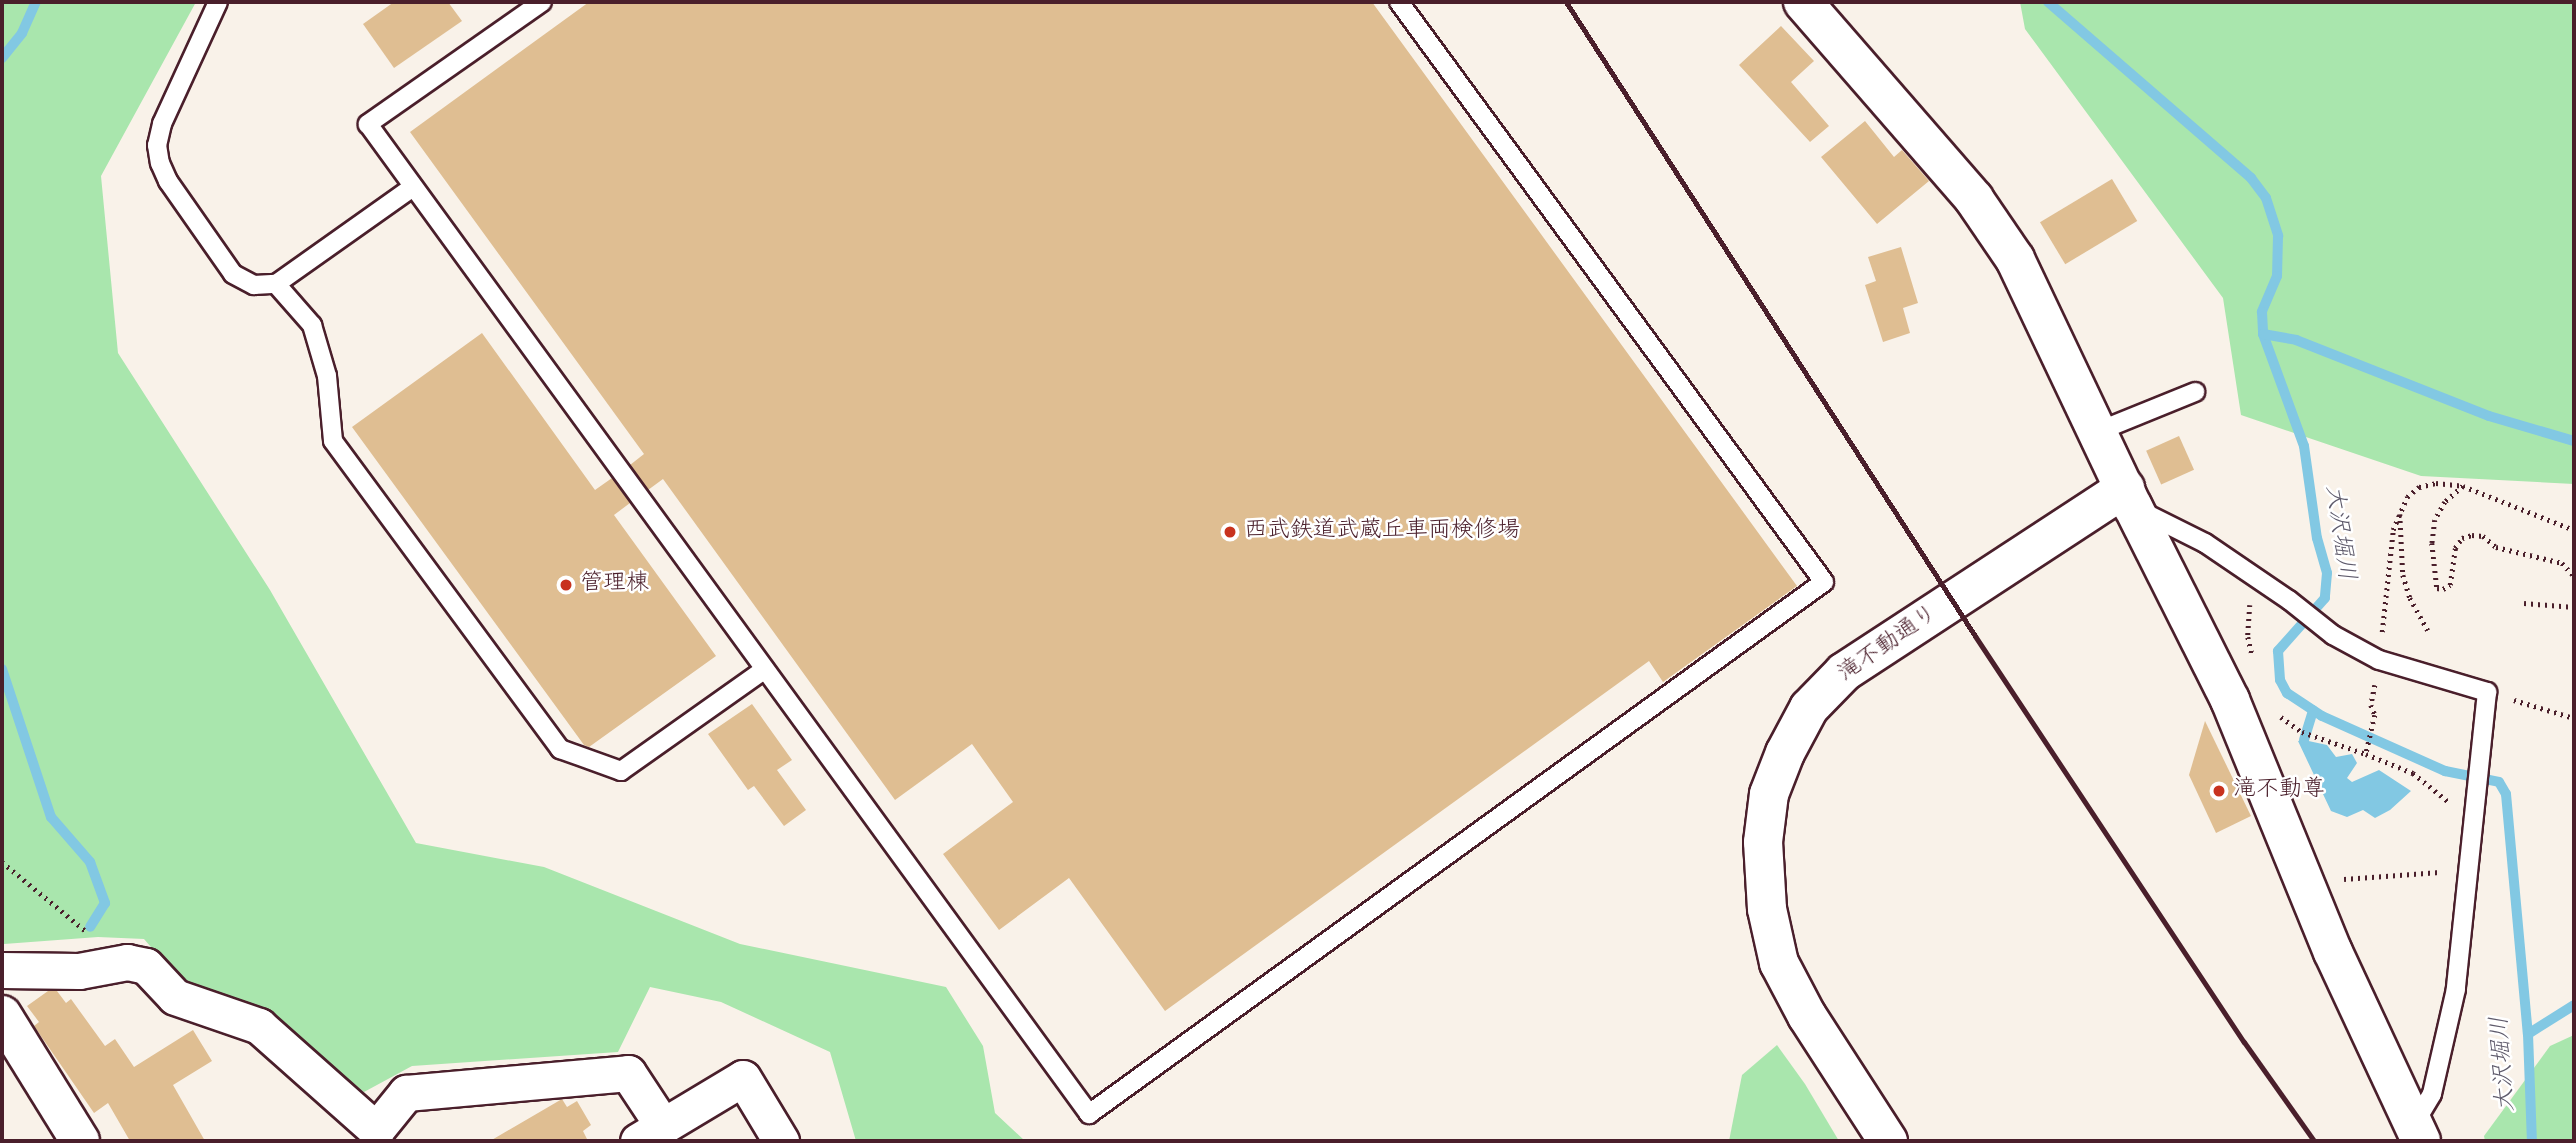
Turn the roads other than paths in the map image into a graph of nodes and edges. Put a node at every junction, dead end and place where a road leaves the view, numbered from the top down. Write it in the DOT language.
graph roads {
  1 [pos="218,2"];
  2 [pos="542,2"];
  3 [pos="1398,2"];
  4 [pos="1803,2"];
  5 [pos="413,187"];
  6 [pos="276,284"];
  7 [pos="2194,392"];
  8 [pos="2099,431"];
  9 [pos="2129,498"];
  10 [pos="765,669"];
  11 [pos="2,970"];
  12 [pos="2,1015"];
  13 [pos="2417,1133"];
  14 [pos="650,1134"];
  15 [pos="80,1141"];
  16 [pos="781,1141"];
  17 [pos="1888,1141"];
  1 -- 6 [label="lane"];
  2 -- 5 [label="lane"];
  3 -- 10 [label="lane"];
  4 -- 8 [label="street"];
  5 -- 6 [label="lane"];
  5 -- 10 [label="lane"];
  6 -- 10 [label="lane"];
  7 -- 8 [label="lane"];
  8 -- 9 [label="street"];
  9 -- 13 [label="street"];
  9 -- 13 [label="lane"];
  9 -- 17 [label="street, 滝不動通り"];
  11 -- 14 [label="street"];
  12 -- 15 [label="street"];
  14 -- 16 [label="street"];
}
